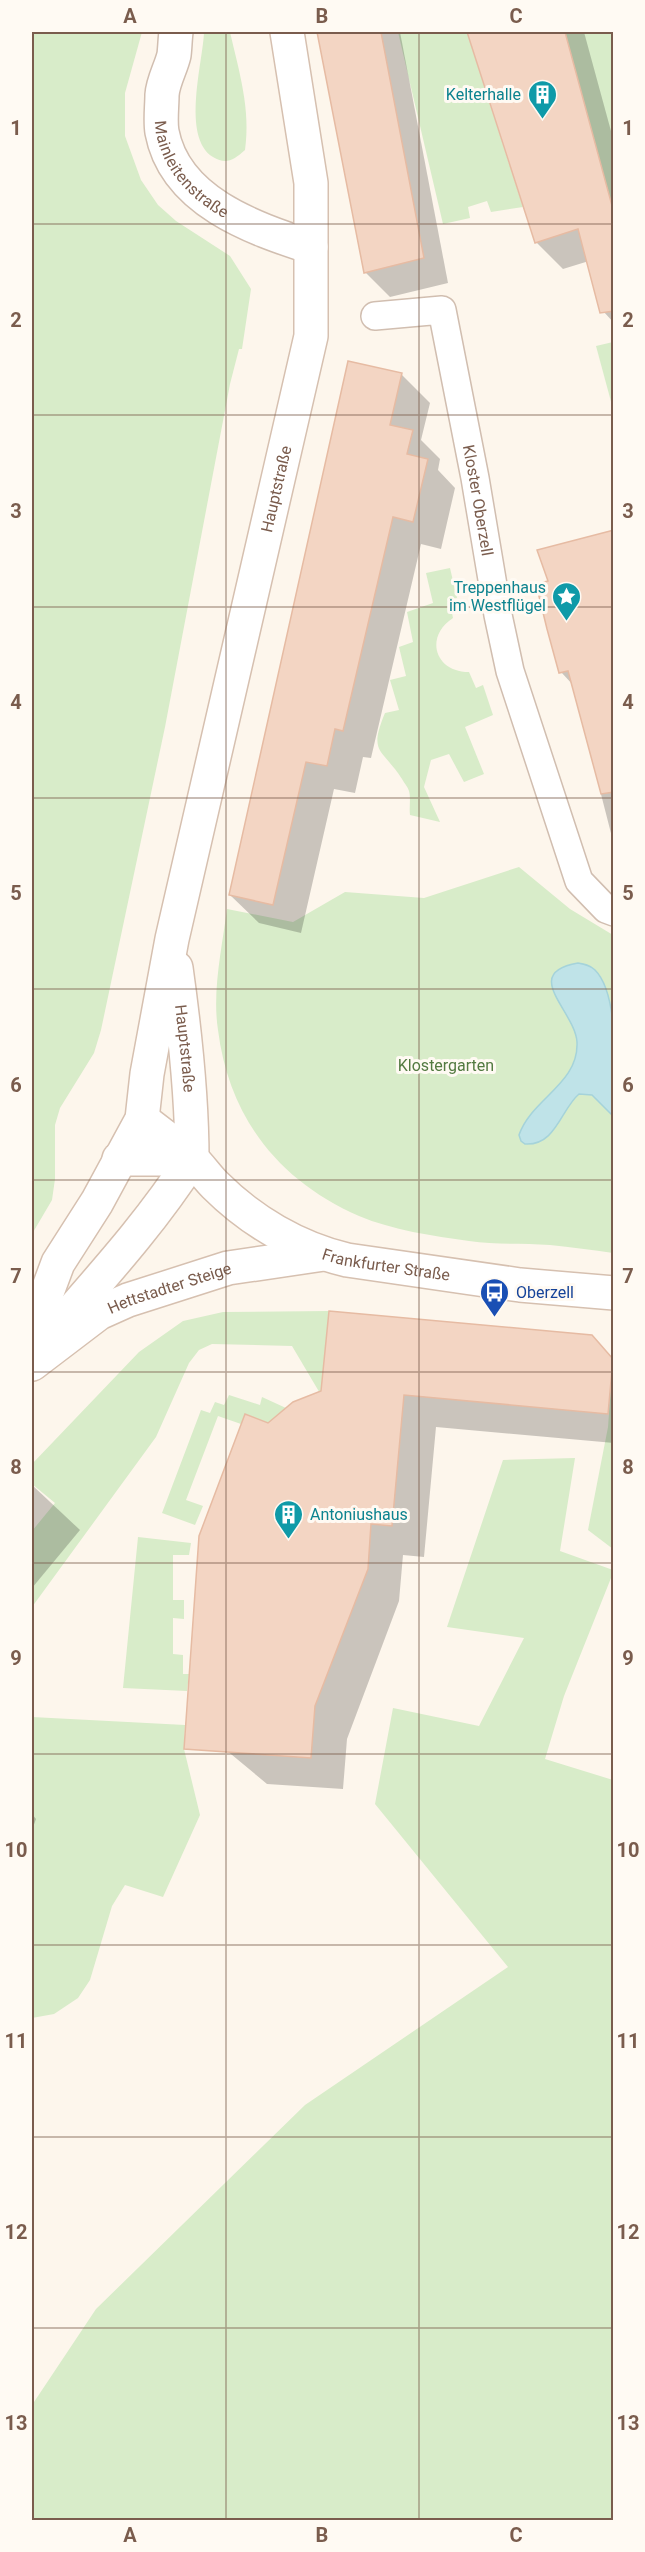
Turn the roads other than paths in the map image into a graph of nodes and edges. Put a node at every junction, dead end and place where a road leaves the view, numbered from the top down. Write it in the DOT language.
graph roads {
  1 [pos="176,32"];
  2 [pos="286,32"];
  3 [pos="311,247"];
  4 [pos="375,316"];
  5 [pos="614,912"];
  6 [pos="172,939"];
  7 [pos="142,1119"];
  8 [pos="192,1159"];
  9 [pos="119,1160"];
  10 [pos="324,1254"];
  11 [pos="614,1293"];
  12 [pos="32,1333"];
  13 [pos="32,1358"];
  14 [pos="32,1364"];
  1 -- 3 [label="main road, Mainleitenstraße"];
  2 -- 3 [label="main road, Hauptstraße"];
  3 -- 6 [label="main road, Hauptstraße"];
  4 -- 5 [label="lane, Kloster Oberzell"];
  6 -- 7 [label="main road, Hauptstraße"];
  6 -- 8 [label="main road, Hauptstraße"];
  7 -- 8 [label="main road, Frankfurter Straße"];
  7 -- 9 [label="main road"];
  8 -- 9 [label="main road"];
  8 -- 10 [label="main road, Frankfurter Straße"];
  8 -- 13 [label="main road, Hettstadter Steige"];
  9 -- 12 [label="main road"];
  10 -- 11 [label="main road, Frankfurter Straße"];
  10 -- 14 [label="main road, Hettstadter Steige"];
}
